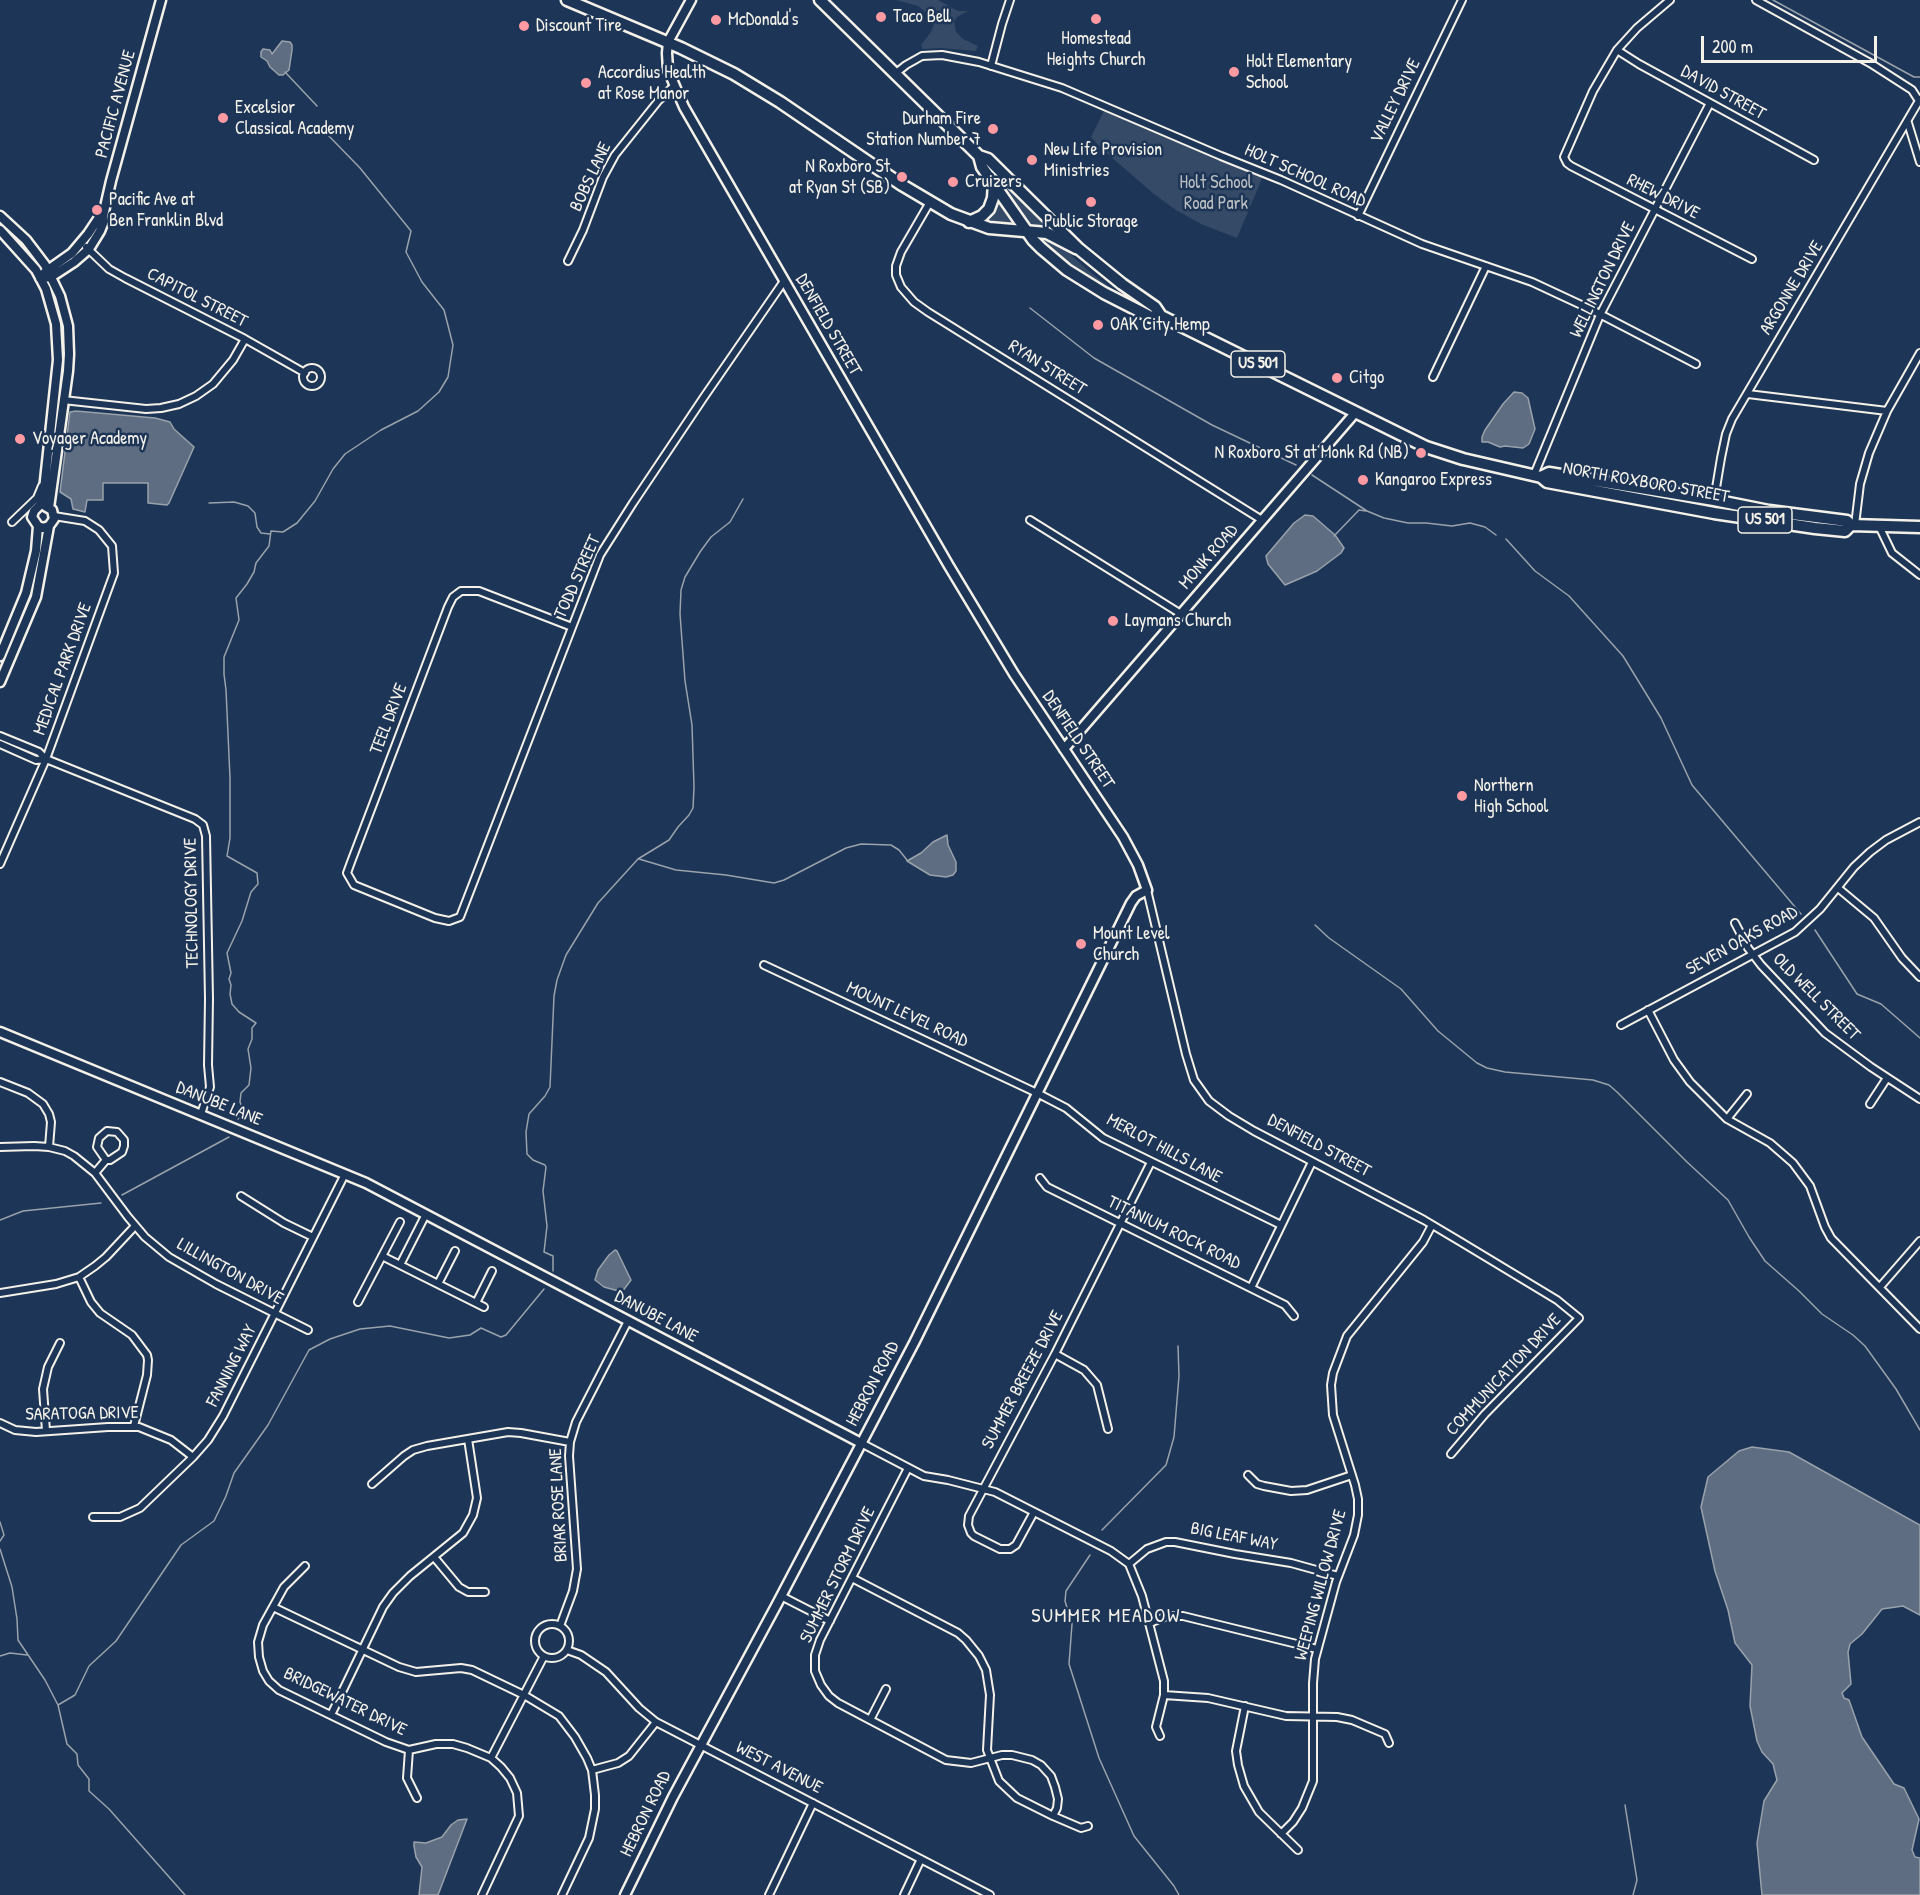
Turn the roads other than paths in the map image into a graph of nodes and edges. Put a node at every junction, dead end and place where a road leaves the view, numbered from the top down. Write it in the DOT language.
graph roads {
  1 [pos="161,0"];
  2 [pos="567,0"];
  3 [pos="691,0"];
  4 [pos="820,0"];
  5 [pos="1010,0"];
  6 [pos="1462,0"];
  7 [pos="1670,0"];
  8 [pos="1756,0"];
  9 [pos="668,42"];
  10 [pos="1617,50"];
  11 [pos="991,66"];
  12 [pos="896,74"];
  13 [pos="674,86"];
  14 [pos="1920,100"];
  15 [pos="1710,103"];
  16 [pos="1908,123"];
  17 [pos="979,156"];
  18 [pos="1814,160"];
  19 [pos="1920,162"];
  20 [pos="994,183"];
  21 [pos="930,202"];
  22 [pos="1654,209"];
  23 [pos="0,216"];
  24 [pos="1358,216"];
  25 [pos="969,222"];
  26 [pos="0,230"];
  27 [pos="1027,232"];
  28 [pos="85,246"];
  29 [pos="1079,249"];
  30 [pos="1752,259"];
  31 [pos="568,261"];
  32 [pos="1486,266"];
  33 [pos="49,273"];
  34 [pos="40,278"];
  35 [pos="784,281"];
  36 [pos="1600,315"];
  37 [pos="1161,316"];
  38 [pos="245,339"];
  39 [pos="1920,353"];
  40 [pos="1695,364"];
  41 [pos="304,373"];
  42 [pos="1433,377"];
  43 [pos="1748,394"];
  44 [pos="63,400"];
  45 [pos="1887,411"];
  46 [pos="1355,413"];
  47 [pos="45,476"];
  48 [pos="1538,476"];
  49 [pos="1714,500"];
  50 [pos="1658,502"];
  51 [pos="39,506"];
  52 [pos="1768,511"];
  53 [pos="52,512"];
  54 [pos="1714,513"];
  55 [pos="1030,520"];
  56 [pos="1262,520"];
  57 [pos="12,522"];
  58 [pos="1853,525"];
  59 [pos="38,526"];
  60 [pos="48,526"];
  61 [pos="1880,526"];
  62 [pos="1920,527"];
  63 [pos="1920,575"];
  64 [pos="1181,614"];
  65 [pos="572,627"];
  66 [pos="0,656"];
  67 [pos="0,682"];
  68 [pos="0,736"];
  69 [pos="0,744"];
  70 [pos="1064,749"];
  71 [pos="46,759"];
  72 [pos="1920,822"];
  73 [pos="0,864"];
  74 [pos="1838,888"];
  75 [pos="1147,890"];
  76 [pos="460,917"];
  77 [pos="1735,923"];
  78 [pos="1753,955"];
  79 [pos="764,965"];
  80 [pos="1920,977"];
  81 [pos="1648,1010"];
  82 [pos="1621,1025"];
  83 [pos="0,1032"];
  84 [pos="1887,1078"];
  85 [pos="0,1082"];
  86 [pos="1037,1093"];
  87 [pos="1747,1094"];
  88 [pos="1920,1099"];
  89 [pos="1870,1104"];
  90 [pos="201,1114"];
  91 [pos="1727,1119"];
  92 [pos="0,1147"];
  93 [pos="49,1147"];
  94 [pos="106,1160"];
  95 [pos="1151,1162"];
  96 [pos="1312,1162"];
  97 [pos="95,1173"];
  98 [pos="345,1174"];
  99 [pos="1040,1178"];
  100 [pos="241,1196"];
  101 [pos="426,1214"];
  102 [pos="400,1222"];
  103 [pos="1120,1223"];
  104 [pos="1281,1225"];
  105 [pos="1432,1225"];
  106 [pos="135,1226"];
  107 [pos="313,1238"];
  108 [pos="1920,1241"];
  109 [pos="455,1251"];
  110 [pos="382,1256"];
  111 [pos="400,1265"];
  112 [pos="492,1271"];
  113 [pos="79,1277"];
  114 [pos="438,1284"];
  115 [pos="1880,1287"];
  116 [pos="1251,1288"];
  117 [pos="0,1293"];
  118 [pos="358,1302"];
  119 [pos="476,1303"];
  120 [pos="484,1307"];
  121 [pos="275,1314"];
  122 [pos="1294,1316"];
  123 [pos="1579,1317"];
  124 [pos="628,1321"];
  125 [pos="1920,1329"];
  126 [pos="308,1330"];
  127 [pos="60,1343"];
  128 [pos="1055,1354"];
  129 [pos="0,1423"];
  130 [pos="134,1426"];
  131 [pos="1108,1429"];
  132 [pos="45,1431"];
  133 [pos="468,1439"];
  134 [pos="570,1442"];
  135 [pos="861,1443"];
  136 [pos="1451,1454"];
  137 [pos="193,1457"];
  138 [pos="909,1468"];
  139 [pos="1248,1475"];
  140 [pos="1352,1475"];
  141 [pos="372,1484"];
  142 [pos="983,1488"];
  143 [pos="1034,1512"];
  144 [pos="93,1517"];
  145 [pos="434,1557"];
  146 [pos="1129,1564"];
  147 [pos="305,1566"];
  148 [pos="1338,1576"];
  149 [pos="852,1578"];
  150 [pos="486,1592"];
  151 [pos="781,1596"];
  152 [pos="273,1607"];
  153 [pos="830,1621"];
  154 [pos="1150,1623"];
  155 [pos="560,1626"];
  156 [pos="1317,1649"];
  157 [pos="362,1650"];
  158 [pos="567,1650"];
  159 [pos="544,1656"];
  160 [pos="886,1689"];
  161 [pos="524,1695"];
  162 [pos="1164,1695"];
  163 [pos="1245,1706"];
  164 [pos="331,1715"];
  165 [pos="1314,1716"];
  166 [pos="870,1720"];
  167 [pos="656,1722"];
  168 [pos="1161,1736"];
  169 [pos="1389,1743"];
  170 [pos="700,1745"];
  171 [pos="409,1750"];
  172 [pos="491,1758"];
  173 [pos="990,1758"];
  174 [pos="592,1770"];
  175 [pos="417,1798"];
  176 [pos="813,1803"];
  177 [pos="1053,1816"];
  178 [pos="1088,1826"];
  179 [pos="1281,1834"];
  180 [pos="1298,1850"];
  181 [pos="921,1859"];
  182 [pos="482,1895"];
  183 [pos="562,1895"];
  184 [pos="626,1895"];
  185 [pos="769,1895"];
  186 [pos="904,1895"];
  187 [pos="990,1895"];
  1 -- 28 [label="street, PACIFIC AVENUE"];
  2 -- 9 [label="main road, NORTH ROXBORO STREET"];
  3 -- 9 [label="street"];
  4 -- 12 [label="main road, US 501"];
  5 -- 11 [label="street"];
  6 -- 24 [label="street, VALLEY DRIVE"];
  7 -- 10 [label="street"];
  8 -- 14 [label="street"];
  9 -- 13 [label="street, DENFIELD STREET"];
  9 -- 21 [label="main road, NORTH ROXBORO STREET"];
  10 -- 15 [label="street, DAVID STREET"];
  10 -- 22 [label="street, RHEW DRIVE"];
  11 -- 12 [label="street, HOLT SCHOOL ROAD"];
  11 -- 24 [label="street, HOLT SCHOOL ROAD"];
  12 -- 17 [label="main road, US 501"];
  13 -- 31 [label="street, BOBS LANE"];
  13 -- 35 [label="street, DENFIELD STREET"];
  14 -- 16 [label="street, ARGONNE DRIVE"];
  15 -- 18 [label="street, DAVID STREET"];
  15 -- 22 [label="street, WELLINGTON DRIVE"];
  16 -- 19 [label="street"];
  16 -- 43 [label="street, ARGONNE DRIVE"];
  17 -- 20 [label="main road, US 501"];
  17 -- 29 [label="main road, US 501"];
  20 -- 25 [label="main road"];
  20 -- 27 [label="main road, US 501"];
  21 -- 25 [label="main road, NORTH ROXBORO STREET"];
  21 -- 56 [label="street, RYAN STREET"];
  22 -- 30 [label="street, RHEW DRIVE"];
  22 -- 36 [label="street, WELLINGTON DRIVE"];
  23 -- 33 [label="street"];
  24 -- 32 [label="street, HOLT SCHOOL ROAD"];
  25 -- 27 [label="main road, NORTH ROXBORO STREET"];
  26 -- 34 [label="street"];
  27 -- 29 [label="main road, NORTH ROXBORO STREET"];
  27 -- 37 [label="main road, NORTH ROXBORO STREET / US 501"];
  28 -- 33 [label="street, PACIFIC AVENUE"];
  28 -- 38 [label="street, CAPITOL STREET"];
  29 -- 37 [label="main road, NORTH ROXBORO STREET / US 501"];
  32 -- 36 [label="street, HOLT SCHOOL ROAD"];
  32 -- 42 [label="street"];
  33 -- 34 [label="street"];
  33 -- 44 [label="street"];
  34 -- 47 [label="street"];
  35 -- 65 [label="street, TODD STREET"];
  35 -- 70 [label="street, DENFIELD STREET"];
  36 -- 40 [label="street, HOLT SCHOOL ROAD"];
  36 -- 48 [label="street, WELLINGTON DRIVE"];
  37 -- 46 [label="main road, NORTH ROXBORO STREET / US 501"];
  38 -- 41 [label="street, CAPITOL STREET"];
  38 -- 44 [label="street"];
  39 -- 45 [label="street"];
  43 -- 45 [label="street"];
  43 -- 49 [label="street, ARGONNE DRIVE"];
  44 -- 53 [label="street"];
  45 -- 58 [label="street"];
  46 -- 48 [label="main road, NORTH ROXBORO STREET / US 501"];
  46 -- 56 [label="street, MONK ROAD"];
  47 -- 51 [label="street"];
  47 -- 57 [label="street"];
  48 -- 49 [label="main road, NORTH ROXBORO STREET / US 501"];
  48 -- 50 [label="main road, NORTH ROXBORO STREET / US 501"];
  49 -- 50 [label="main road"];
  49 -- 52 [label="main road, NORTH ROXBORO STREET / US 501"];
  50 -- 54 [label="main road, NORTH ROXBORO STREET / US 501"];
  51 -- 53 [label="street"];
  51 -- 59 [label="street"];
  52 -- 54 [label="main road"];
  52 -- 58 [label="main road, NORTH ROXBORO STREET / US 501"];
  53 -- 60 [label="street"];
  53 -- 71 [label="street, MEDICAL PARK DRIVE"];
  54 -- 58 [label="main road, NORTH ROXBORO STREET / US 501"];
  55 -- 64 [label="street"];
  56 -- 64 [label="street, MONK ROAD"];
  58 -- 61 [label="main road, NORTH ROXBORO STREET / US 501"];
  59 -- 60 [label="street"];
  59 -- 66 [label="street"];
  60 -- 67 [label="street"];
  61 -- 62 [label="main road, NORTH ROXBORO STREET / US 501"];
  61 -- 63 [label="street"];
  64 -- 70 [label="street, MONK ROAD"];
  65 -- 76 [label="street, TODD STREET"];
  65 -- 76 [label="street, TEEL DRIVE"];
  68 -- 71 [label="street, TECHNOLOGY DRIVE"];
  69 -- 71 [label="street, TECHNOLOGY DRIVE"];
  70 -- 75 [label="street, DENFIELD STREET"];
  71 -- 73 [label="street, MEDICAL PARK DRIVE"];
  71 -- 90 [label="street, TECHNOLOGY DRIVE"];
  72 -- 74 [label="street, SEVEN OAKS ROAD"];
  74 -- 78 [label="street, SEVEN OAKS ROAD"];
  74 -- 80 [label="street"];
  75 -- 86 [label="street, HEBRON ROAD"];
  75 -- 96 [label="street, DENFIELD STREET"];
  77 -- 78 [label="street, OLD WELL STREET"];
  78 -- 81 [label="street, SEVEN OAKS ROAD"];
  78 -- 84 [label="street, OLD WELL STREET"];
  79 -- 86 [label="street, MOUNT LEVEL ROAD"];
  81 -- 82 [label="street, SEVEN OAKS ROAD"];
  81 -- 91 [label="street"];
  83 -- 90 [label="street, DANUBE LANE"];
  84 -- 88 [label="street, OLD WELL STREET"];
  84 -- 89 [label="street"];
  85 -- 93 [label="street"];
  86 -- 95 [label="street, MERLOT HILLS LANE"];
  86 -- 135 [label="street, HEBRON ROAD"];
  87 -- 91 [label="street"];
  90 -- 98 [label="street, DANUBE LANE"];
  91 -- 115 [label="street"];
  92 -- 93 [label="street, LILLINGTON DRIVE"];
  93 -- 97 [label="street, LILLINGTON DRIVE"];
  94 -- 94 [label="street"];
  94 -- 97 [label="street"];
  95 -- 103 [label="street, SUMMER BREEZE DRIVE"];
  95 -- 104 [label="street, MERLOT HILLS LANE"];
  96 -- 104 [label="street"];
  96 -- 105 [label="street, DENFIELD STREET"];
  97 -- 106 [label="street, LILLINGTON DRIVE"];
  98 -- 101 [label="street, DANUBE LANE"];
  98 -- 107 [label="street, FANNING WAY"];
  99 -- 103 [label="street, TITANIUM ROCK ROAD"];
  100 -- 107 [label="street"];
  101 -- 111 [label="street"];
  101 -- 124 [label="street, DANUBE LANE"];
  102 -- 110 [label="street"];
  103 -- 116 [label="street, TITANIUM ROCK ROAD"];
  103 -- 128 [label="street, SUMMER BREEZE DRIVE"];
  104 -- 116 [label="street"];
  105 -- 123 [label="street, DENFIELD STREET"];
  105 -- 140 [label="street, WEEPING WILLOW DRIVE"];
  106 -- 113 [label="street"];
  106 -- 121 [label="street, LILLINGTON DRIVE"];
  107 -- 121 [label="street, FANNING WAY"];
  108 -- 115 [label="street"];
  109 -- 114 [label="street"];
  110 -- 111 [label="street"];
  110 -- 118 [label="street"];
  111 -- 114 [label="street"];
  112 -- 119 [label="street"];
  113 -- 117 [label="street"];
  113 -- 130 [label="street"];
  114 -- 119 [label="street"];
  115 -- 125 [label="street"];
  116 -- 122 [label="street, TITANIUM ROCK ROAD"];
  119 -- 120 [label="street"];
  121 -- 126 [label="street, LILLINGTON DRIVE"];
  121 -- 137 [label="street, FANNING WAY"];
  123 -- 136 [label="street, COMMUNICATION DRIVE"];
  124 -- 134 [label="street, BRIAR ROSE LANE"];
  124 -- 135 [label="street, DANUBE LANE"];
  127 -- 132 [label="street"];
  128 -- 131 [label="street"];
  128 -- 142 [label="street, SUMMER BREEZE DRIVE"];
  129 -- 132 [label="street, SARATOGA DRIVE"];
  130 -- 132 [label="street, SARATOGA DRIVE"];
  130 -- 137 [label="street, SARATOGA DRIVE"];
  133 -- 134 [label="street"];
  133 -- 141 [label="street"];
  133 -- 145 [label="street"];
  134 -- 155 [label="street, BRIAR ROSE LANE"];
  135 -- 138 [label="street, DANUBE LANE"];
  135 -- 151 [label="street, HEBRON ROAD"];
  137 -- 144 [label="street, FANNING WAY"];
  138 -- 142 [label="street, DANUBE LANE"];
  138 -- 149 [label="street, SUMMER STORM DRIVE"];
  139 -- 140 [label="street"];
  140 -- 148 [label="street, WEEPING WILLOW DRIVE"];
  142 -- 143 [label="street, DANUBE LANE"];
  142 -- 143 [label="street, SUMMER BREEZE DRIVE"];
  143 -- 146 [label="street, DANUBE LANE"];
  145 -- 150 [label="street"];
  145 -- 157 [label="street"];
  146 -- 148 [label="street, BIG LEAF WAY"];
  146 -- 154 [label="street"];
  147 -- 152 [label="street, BRIDGEWATER DRIVE"];
  148 -- 156 [label="street, WEEPING WILLOW DRIVE"];
  149 -- 153 [label="street, SUMMER STORM DRIVE"];
  149 -- 173 [label="street"];
  151 -- 153 [label="street"];
  151 -- 170 [label="street, HEBRON ROAD"];
  152 -- 157 [label="street"];
  152 -- 164 [label="street, BRIDGEWATER DRIVE"];
  153 -- 166 [label="street, SUMMER STORM DRIVE"];
  154 -- 156 [label="street"];
  154 -- 162 [label="street"];
  155 -- 158 [label="street"];
  155 -- 159 [label="street"];
  156 -- 165 [label="street, WEEPING WILLOW DRIVE"];
  157 -- 161 [label="street"];
  157 -- 164 [label="street"];
  158 -- 159 [label="street"];
  158 -- 167 [label="street, WEST AVENUE"];
  159 -- 161 [label="street"];
  160 -- 166 [label="street"];
  161 -- 172 [label="street"];
  161 -- 174 [label="street"];
  162 -- 163 [label="street"];
  162 -- 168 [label="street"];
  163 -- 165 [label="street"];
  163 -- 179 [label="street"];
  164 -- 171 [label="street, BRIDGEWATER DRIVE"];
  165 -- 169 [label="street"];
  165 -- 179 [label="street, WEEPING WILLOW DRIVE"];
  166 -- 173 [label="street, SUMMER STORM DRIVE"];
  167 -- 170 [label="street, WEST AVENUE"];
  167 -- 174 [label="street"];
  170 -- 176 [label="street, WEST AVENUE"];
  170 -- 184 [label="street, HEBRON ROAD"];
  171 -- 172 [label="street, BRIDGEWATER DRIVE"];
  171 -- 175 [label="street"];
  172 -- 182 [label="street, BRIDGEWATER DRIVE"];
  173 -- 177 [label="street"];
  173 -- 177 [label="street, SUMMER STORM DRIVE"];
  174 -- 183 [label="street"];
  176 -- 181 [label="street, WEST AVENUE"];
  176 -- 185 [label="street"];
  177 -- 178 [label="street"];
  179 -- 180 [label="street"];
  181 -- 186 [label="street"];
  181 -- 187 [label="street, WEST AVENUE"];
}
